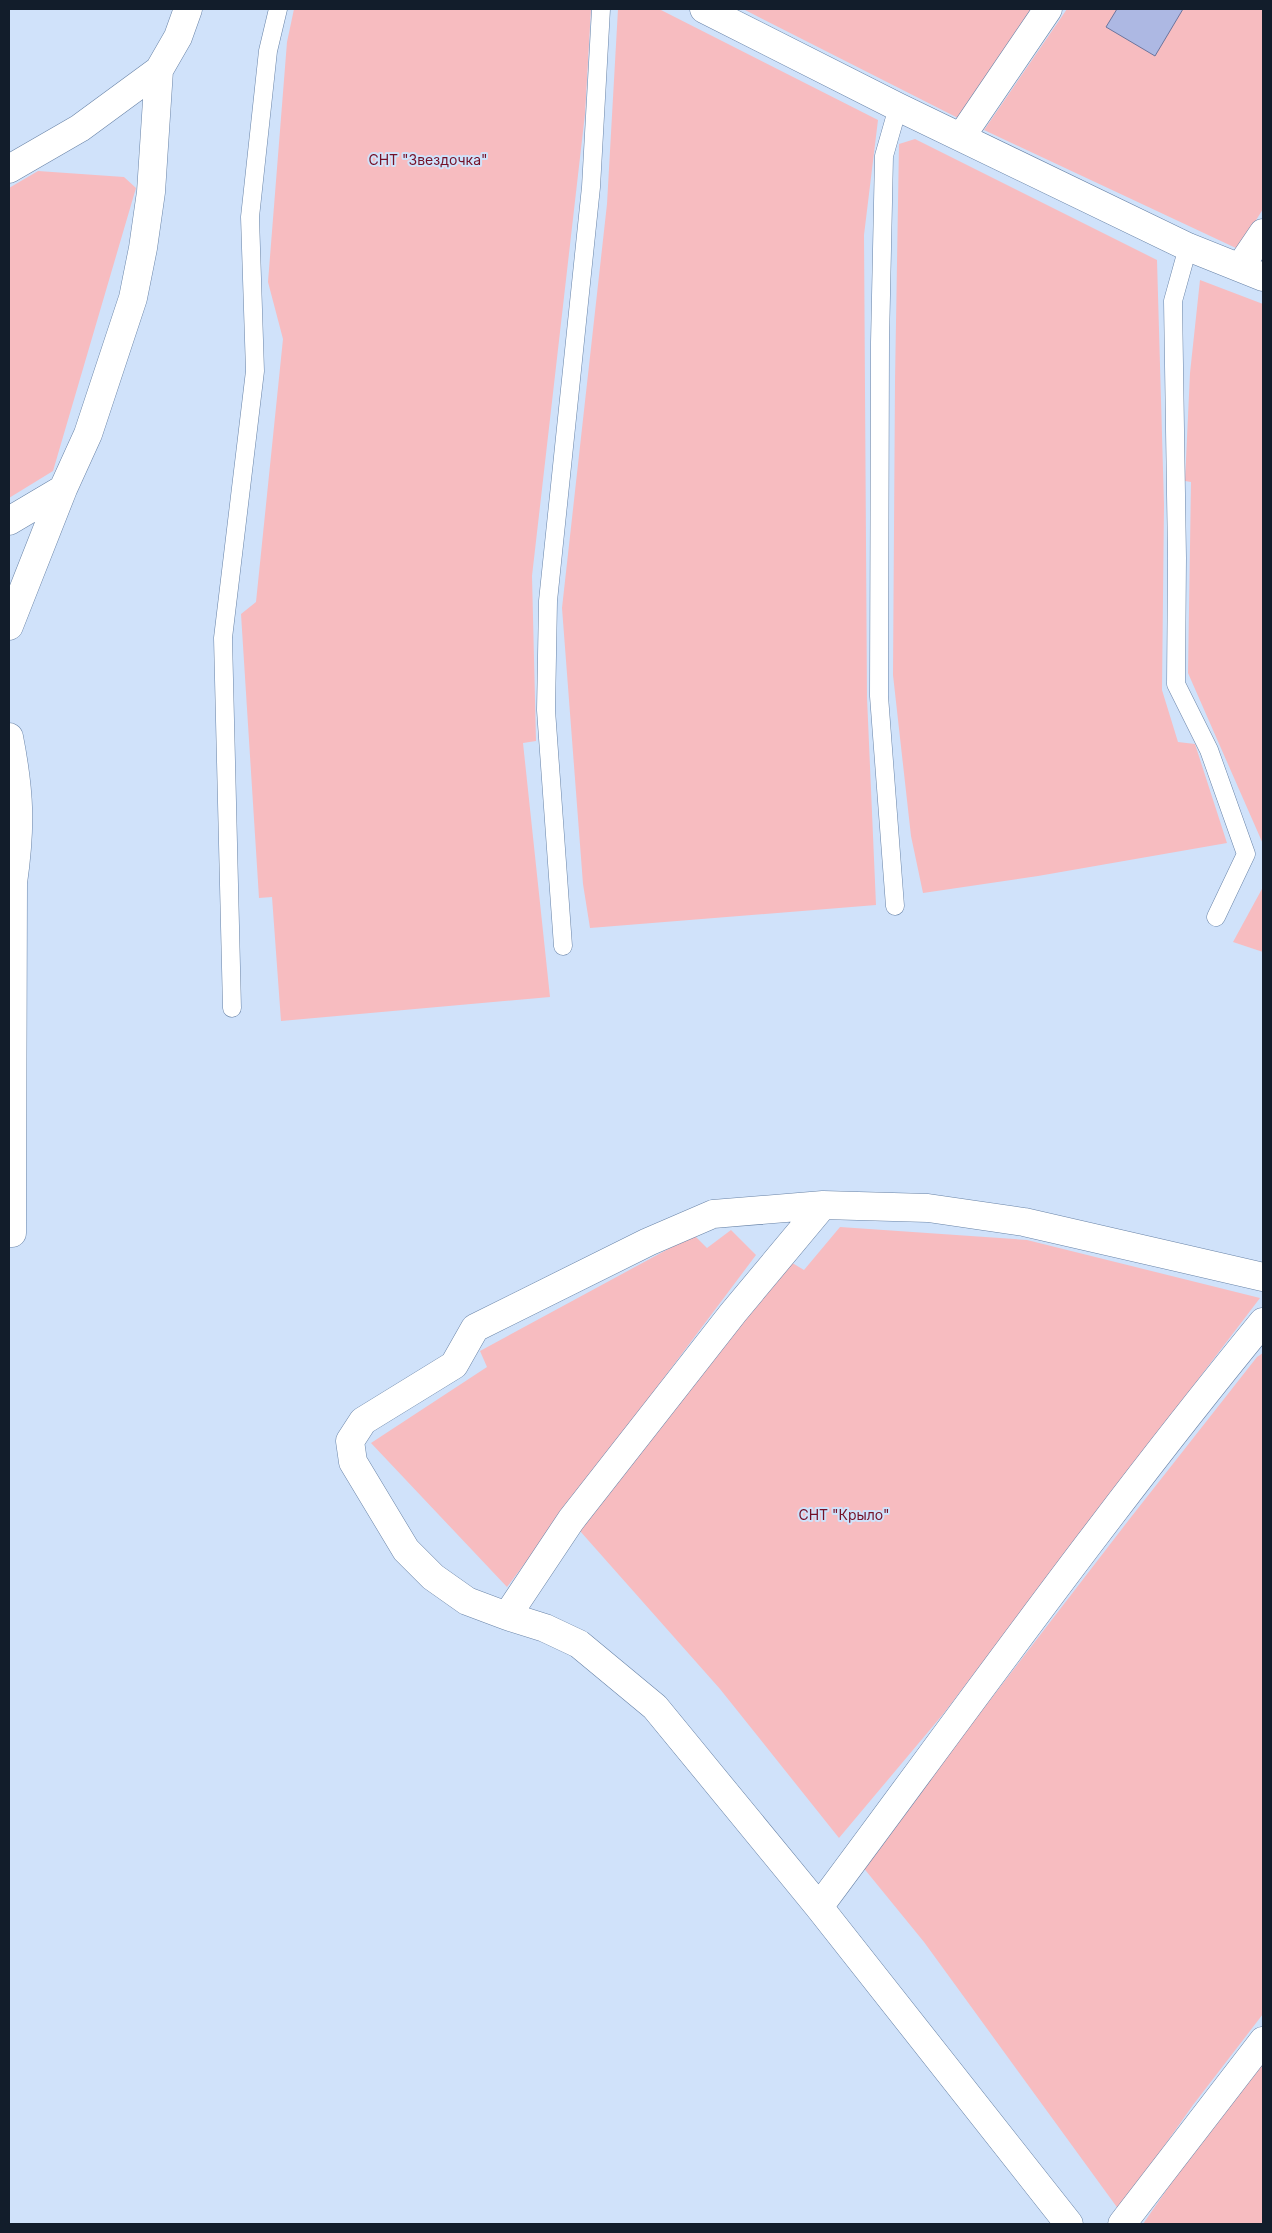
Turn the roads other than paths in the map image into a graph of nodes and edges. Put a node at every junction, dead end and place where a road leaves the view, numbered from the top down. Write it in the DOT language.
graph roads {
  1 [pos="188,9"];
  2 [pos="278,9"];
  3 [pos="601,9"];
  4 [pos="704,9"];
  5 [pos="1048,9"];
  6 [pos="159,70"];
  7 [pos="898,107"];
  8 [pos="961,137"];
  9 [pos="9,169"];
  10 [pos="1263,233"];
  11 [pos="1188,247"];
  12 [pos="1252,272"];
  13 [pos="63,489"];
  14 [pos="9,521"];
  15 [pos="9,626"];
  16 [pos="9,737"];
  17 [pos="895,906"];
  18 [pos="1216,917"];
  19 [pos="563,946"];
  20 [pos="232,1008"];
  21 [pos="823,1205"];
  22 [pos="9,1233"];
  23 [pos="1263,1277"];
  24 [pos="1263,1322"];
  25 [pos="507,1616"];
  26 [pos="819,1907"];
  27 [pos="1263,2041"];
  28 [pos="1068,2224"];
  29 [pos="1122,2224"];
  1 -- 6 [label="street"];
  2 -- 20 [label="lane"];
  3 -- 19 [label="lane"];
  4 -- 7 [label="street"];
  5 -- 8 [label="street"];
  6 -- 9 [label="street"];
  6 -- 13 [label="street"];
  7 -- 8 [label="street"];
  7 -- 17 [label="lane"];
  8 -- 11 [label="street"];
  10 -- 12 [label="street"];
  11 -- 12 [label="street"];
  11 -- 18 [label="lane"];
  13 -- 14 [label="street"];
  13 -- 15 [label="street"];
  16 -- 22 [label="street"];
  21 -- 23 [label="street"];
  21 -- 25 [label="street"];
  21 -- 25 [label="street"];
  24 -- 26 [label="street"];
  25 -- 26 [label="street"];
  26 -- 28 [label="street"];
  27 -- 29 [label="street"];
}
